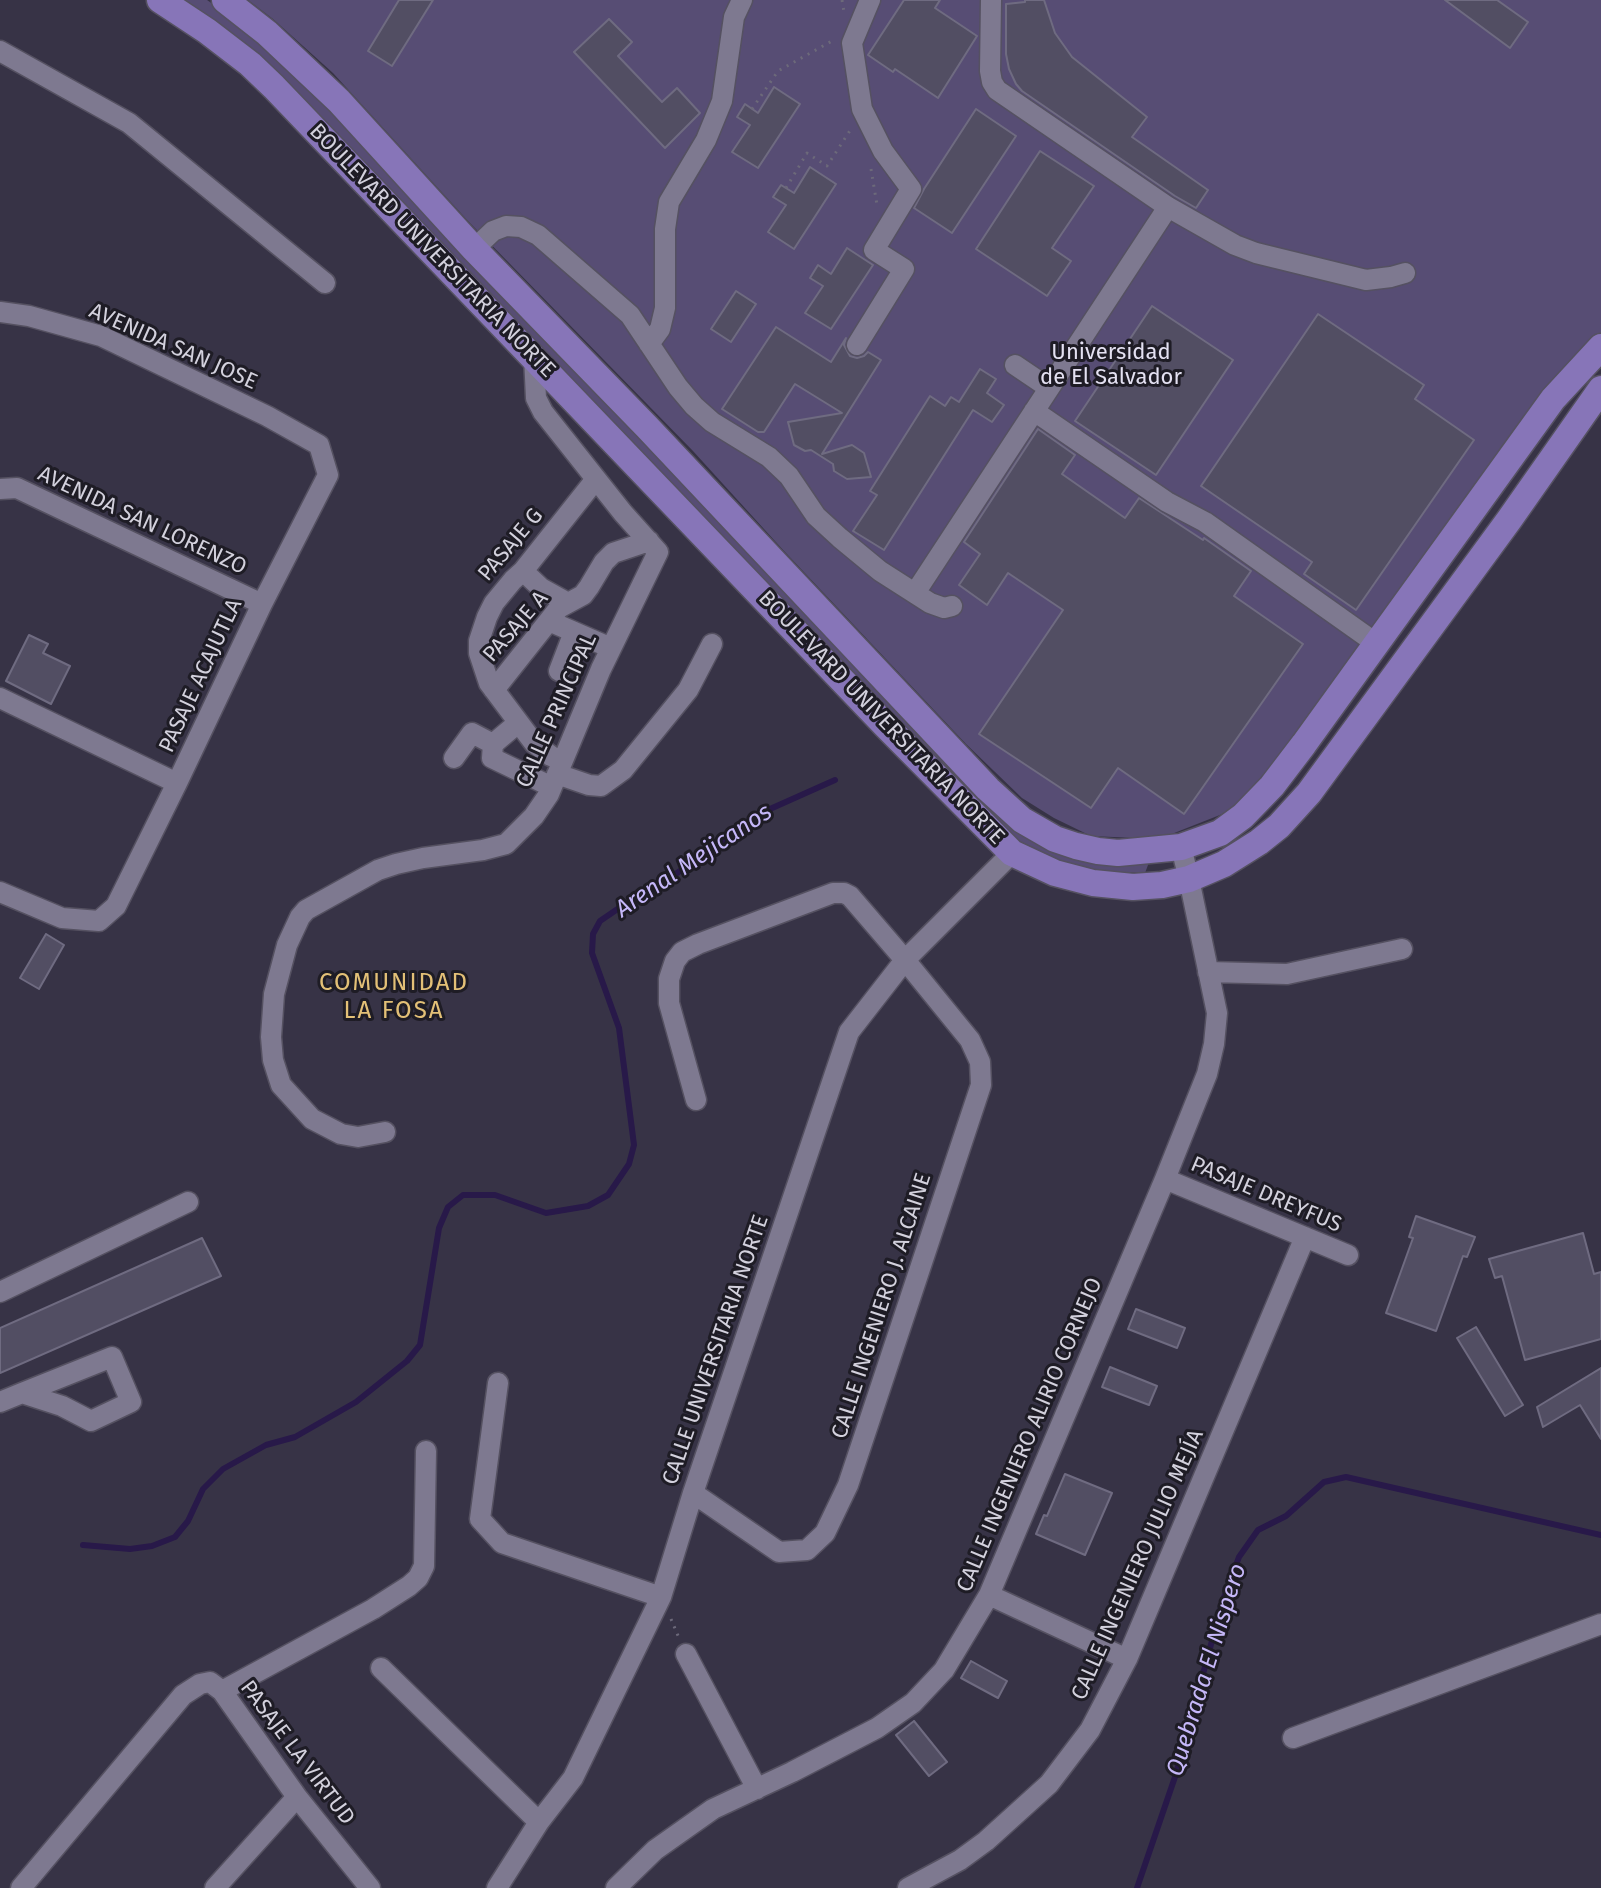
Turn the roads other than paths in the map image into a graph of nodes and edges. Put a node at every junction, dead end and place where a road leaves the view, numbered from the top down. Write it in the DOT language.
graph roads {
  1 [pos="160,0"];
  2 [pos="225,0"];
  3 [pos="742,0"];
  4 [pos="870,0"];
  5 [pos="991,0"];
  6 [pos="0,51"];
  7 [pos="1168,207"];
  8 [pos="474,249"];
  9 [pos="1405,273"];
  10 [pos="325,283"];
  11 [pos="0,312"];
  12 [pos="649,344"];
  13 [pos="857,345"];
  14 [pos="1601,347"];
  15 [pos="534,357"];
  16 [pos="1015,365"];
  17 [pos="1049,388"];
  18 [pos="1601,389"];
  19 [pos="1034,411"];
  20 [pos="319,445"];
  21 [pos="596,479"];
  22 [pos="0,489"];
  23 [pos="649,541"];
  24 [pos="523,571"];
  25 [pos="915,593"];
  26 [pos="568,603"];
  27 [pos="262,604"];
  28 [pos="952,606"];
  29 [pos="549,621"];
  30 [pos="574,632"];
  31 [pos="712,644"];
  32 [pos="1377,644"];
  33 [pos="611,648"];
  34 [pos="559,671"];
  35 [pos="494,690"];
  36 [pos="0,698"];
  37 [pos="518,723"];
  38 [pos="493,744"];
  39 [pos="454,758"];
  40 [pos="557,774"];
  41 [pos="177,783"];
  42 [pos="1181,847"];
  43 [pos="1012,853"];
  44 [pos="1189,879"];
  45 [pos="0,892"];
  46 [pos="1402,949"];
  47 [pos="905,960"];
  48 [pos="1208,972"];
  49 [pos="696,1100"];
  50 [pos="385,1132"];
  51 [pos="1165,1179"];
  52 [pos="188,1202"];
  53 [pos="1305,1237"];
  54 [pos="1348,1255"];
  55 [pos="0,1292"];
  56 [pos="498,1383"];
  57 [pos="22,1393"];
  58 [pos="0,1402"];
  59 [pos="426,1451"];
  60 [pos="693,1493"];
  61 [pos="989,1595"];
  62 [pos="661,1597"];
  63 [pos="1601,1624"];
  64 [pos="686,1654"];
  65 [pos="1127,1659"];
  66 [pos="381,1668"];
  67 [pos="222,1691"];
  68 [pos="1293,1738"];
  69 [pos="757,1789"];
  70 [pos="297,1797"];
  71 [pos="539,1822"];
  72 [pos="221,1886"];
  73 [pos="21,1888"];
  74 [pos="370,1888"];
  75 [pos="497,1888"];
  76 [pos="616,1888"];
  77 [pos="908,1888"];
  1 -- 15 [label="main road, BOULEVARD UNIVERSITARIA NORTE"];
  2 -- 8 [label="main road, BOULEVARD UNIVERSITARIA NORTE"];
  3 -- 12 [label="street"];
  4 -- 13 [label="street"];
  5 -- 7 [label="street"];
  6 -- 10 [label="street"];
  7 -- 9 [label="street"];
  7 -- 17 [label="street"];
  8 -- 12 [label="street"];
  8 -- 42 [label="main road, BOULEVARD UNIVERSITARIA NORTE"];
  11 -- 20 [label="street, AVENIDA SAN JOSE"];
  12 -- 25 [label="street"];
  14 -- 32 [label="main road, BOULEVARD UNIVERSITARIA NORTE"];
  15 -- 21 [label="street"];
  15 -- 43 [label="main road, BOULEVARD UNIVERSITARIA NORTE"];
  16 -- 17 [label="street"];
  17 -- 19 [label="street"];
  18 -- 44 [label="main road, BOULEVARD UNIVERSITARIA NORTE"];
  19 -- 25 [label="street"];
  19 -- 32 [label="street"];
  20 -- 27 [label="street, PASAJE ACAJUTLA"];
  21 -- 23 [label="street"];
  21 -- 24 [label="street, PASAJE G"];
  22 -- 27 [label="street, AVENIDA SAN LORENZO"];
  23 -- 26 [label="street, PASAJE A"];
  23 -- 33 [label="street, CALLE PRINCIPAL"];
  24 -- 26 [label="street"];
  24 -- 35 [label="street, PASAJE G"];
  25 -- 28 [label="street"];
  26 -- 29 [label="street, PASAJE A"];
  27 -- 41 [label="street, PASAJE ACAJUTLA"];
  29 -- 30 [label="street"];
  29 -- 35 [label="street, PASAJE A"];
  30 -- 33 [label="street"];
  30 -- 34 [label="street"];
  31 -- 40 [label="street"];
  32 -- 42 [label="main road, BOULEVARD UNIVERSITARIA NORTE"];
  33 -- 40 [label="street, CALLE PRINCIPAL"];
  35 -- 37 [label="street, PASAJE G"];
  36 -- 41 [label="street"];
  37 -- 38 [label="street"];
  37 -- 40 [label="street, PASAJE G"];
  38 -- 39 [label="street"];
  38 -- 40 [label="street"];
  40 -- 50 [label="street, CALLE PRINCIPAL"];
  41 -- 45 [label="street, PASAJE ACAJUTLA"];
  42 -- 44 [label="street, CALLE INGENIERO ALIRIO CORNEJO"];
  43 -- 44 [label="main road, BOULEVARD UNIVERSITARIA NORTE"];
  43 -- 47 [label="street, CALLE UNIVERSITARIA NORTE"];
  44 -- 48 [label="street, CALLE INGENIERO ALIRIO CORNEJO"];
  46 -- 48 [label="street"];
  47 -- 49 [label="street, CALLE INGENIERO J. ALCAINE"];
  47 -- 60 [label="street, CALLE UNIVERSITARIA NORTE"];
  47 -- 60 [label="street, CALLE INGENIERO J. ALCAINE"];
  48 -- 51 [label="street, CALLE INGENIERO ALIRIO CORNEJO"];
  51 -- 53 [label="street, PASAJE DREYFUS"];
  51 -- 61 [label="street, CALLE INGENIERO ALIRIO CORNEJO"];
  52 -- 55 [label="street"];
  53 -- 54 [label="street, PASAJE DREYFUS"];
  53 -- 65 [label="street, CALLE INGENIERO JULIO MEJÍA"];
  56 -- 62 [label="street"];
  57 -- 57 [label="street"];
  57 -- 58 [label="street"];
  59 -- 67 [label="street"];
  60 -- 62 [label="street, CALLE UNIVERSITARIA NORTE"];
  61 -- 65 [label="street"];
  61 -- 69 [label="street, CALLE INGENIERO ALIRIO CORNEJO"];
  62 -- 71 [label="street, CALLE UNIVERSITARIA NORTE"];
  63 -- 68 [label="street"];
  64 -- 69 [label="street"];
  65 -- 77 [label="street, CALLE INGENIERO JULIO MEJÍA"];
  66 -- 71 [label="street"];
  67 -- 70 [label="street, PASAJE LA VIRTUD"];
  67 -- 73 [label="street, PASAJE LA VIRTUD"];
  69 -- 76 [label="street, CALLE INGENIERO ALIRIO CORNEJO"];
  70 -- 72 [label="street"];
  70 -- 74 [label="street, PASAJE LA VIRTUD"];
  71 -- 75 [label="street, CALLE UNIVERSITARIA NORTE"];
}
